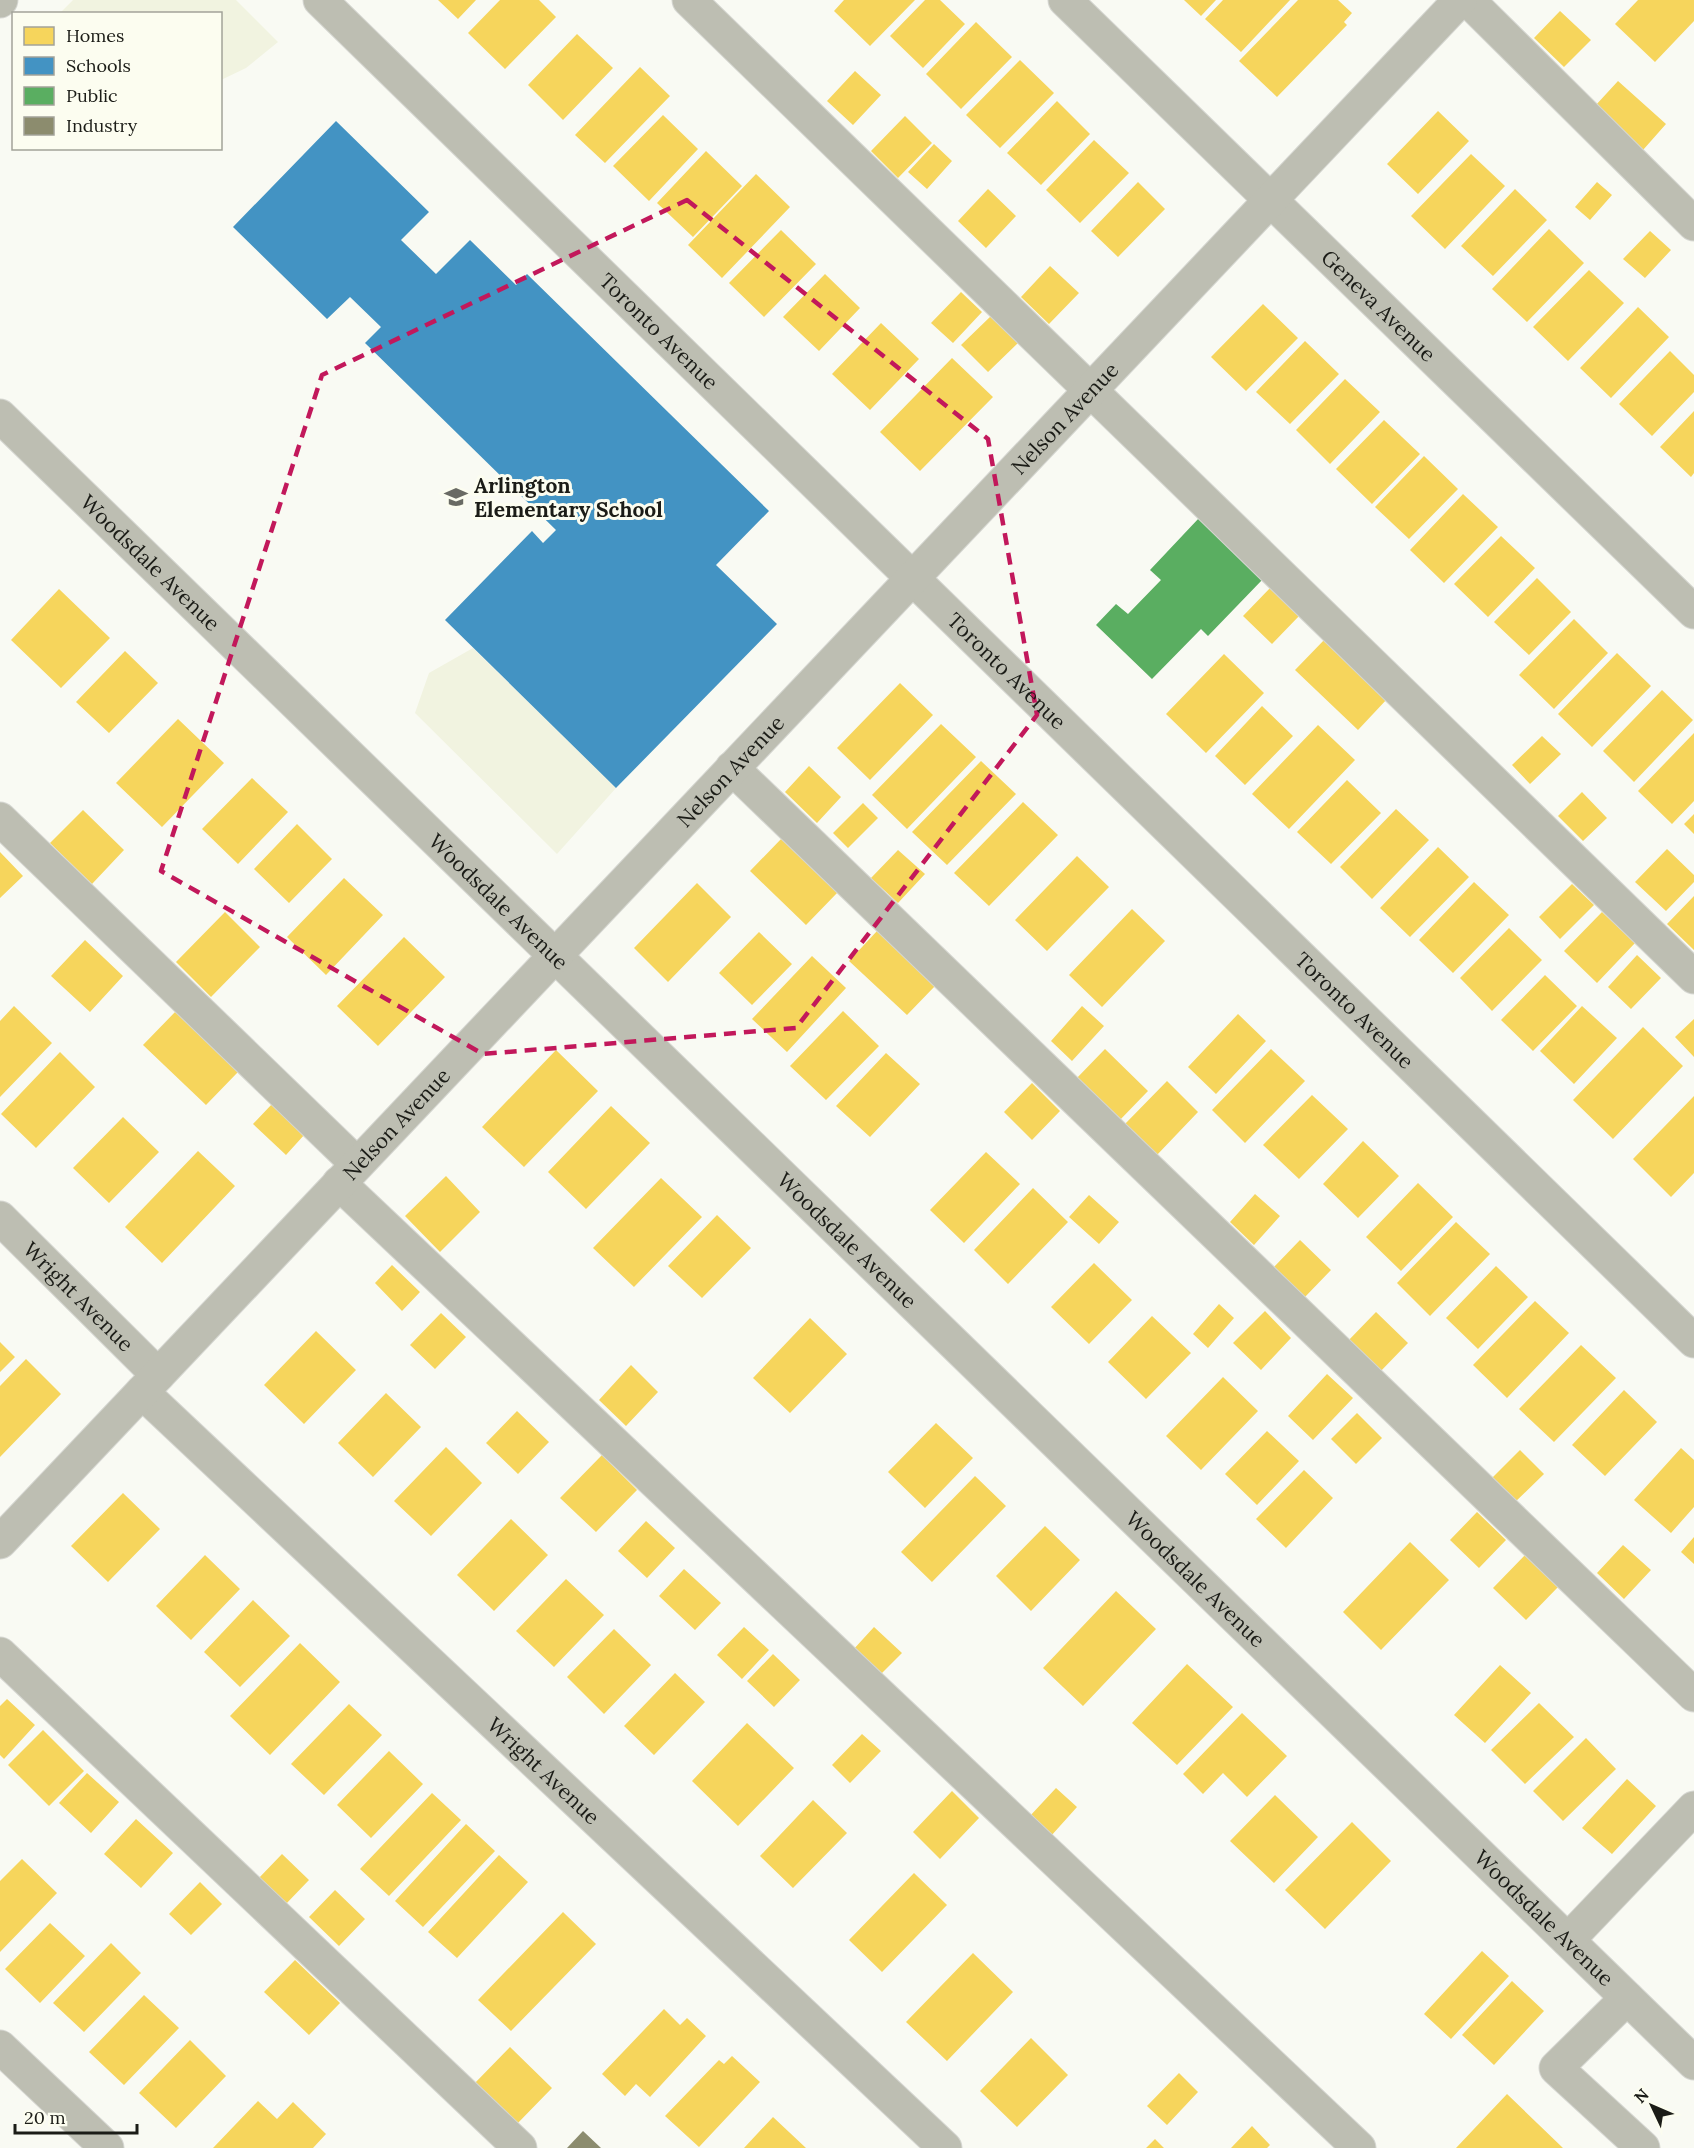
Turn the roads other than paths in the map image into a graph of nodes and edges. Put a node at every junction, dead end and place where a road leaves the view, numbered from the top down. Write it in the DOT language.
graph roads {
  1 [pos="320,0"];
  2 [pos="689,0"];
  3 [pos="1065,0"];
  4 [pos="1460,0"];
  5 [pos="1468,0"];
  6 [pos="1271,200"];
  7 [pos="1694,224"];
  8 [pos="1091,389"];
  9 [pos="0,416"];
  10 [pos="913,577"];
  11 [pos="1694,612"];
  12 [pos="732,768"];
  13 [pos="0,819"];
  14 [pos="555,956"];
  15 [pos="1694,976"];
  16 [pos="348,1174"];
  17 [pos="0,1218"];
  18 [pos="1694,1341"];
  19 [pos="150,1383"];
  20 [pos="0,1542"];
  21 [pos="0,1654"];
  22 [pos="1694,1695"];
  23 [pos="1694,1808"];
  24 [pos="1568,1940"];
  25 [pos="1627,1998"];
  26 [pos="0,2047"];
  27 [pos="1694,2062"];
  28 [pos="107,2148"];
  29 [pos="520,2148"];
  30 [pos="945,2148"];
  31 [pos="1359,2148"];
  32 [pos="1643,2148"];
  1 -- 10 [label="street, Toronto Avenue"];
  2 -- 8 [label="street"];
  3 -- 6 [label="street, Geneva Avenue"];
  4 -- 6 [label="street, Nelson Avenue"];
  5 -- 7 [label="street"];
  6 -- 8 [label="street, Nelson Avenue"];
  6 -- 11 [label="street, Geneva Avenue"];
  8 -- 10 [label="street, Nelson Avenue"];
  8 -- 15 [label="street"];
  9 -- 14 [label="street, Woodsdale Avenue"];
  10 -- 12 [label="street, Nelson Avenue"];
  10 -- 18 [label="street, Toronto Avenue"];
  12 -- 14 [label="street, Nelson Avenue"];
  12 -- 22 [label="street"];
  13 -- 16 [label="street"];
  14 -- 16 [label="street, Nelson Avenue"];
  14 -- 24 [label="street, Woodsdale Avenue"];
  16 -- 19 [label="street, Nelson Avenue"];
  16 -- 31 [label="street"];
  17 -- 19 [label="street, Wright Avenue"];
  19 -- 20 [label="street, Nelson Avenue"];
  19 -- 30 [label="street, Wright Avenue"];
  21 -- 29 [label="street"];
  23 -- 24 [label="street"];
  24 -- 25 [label="street, Woodsdale Avenue"];
  25 -- 27 [label="street, Woodsdale Avenue"];
  25 -- 32 [label="street"];
  26 -- 28 [label="street"];
}
